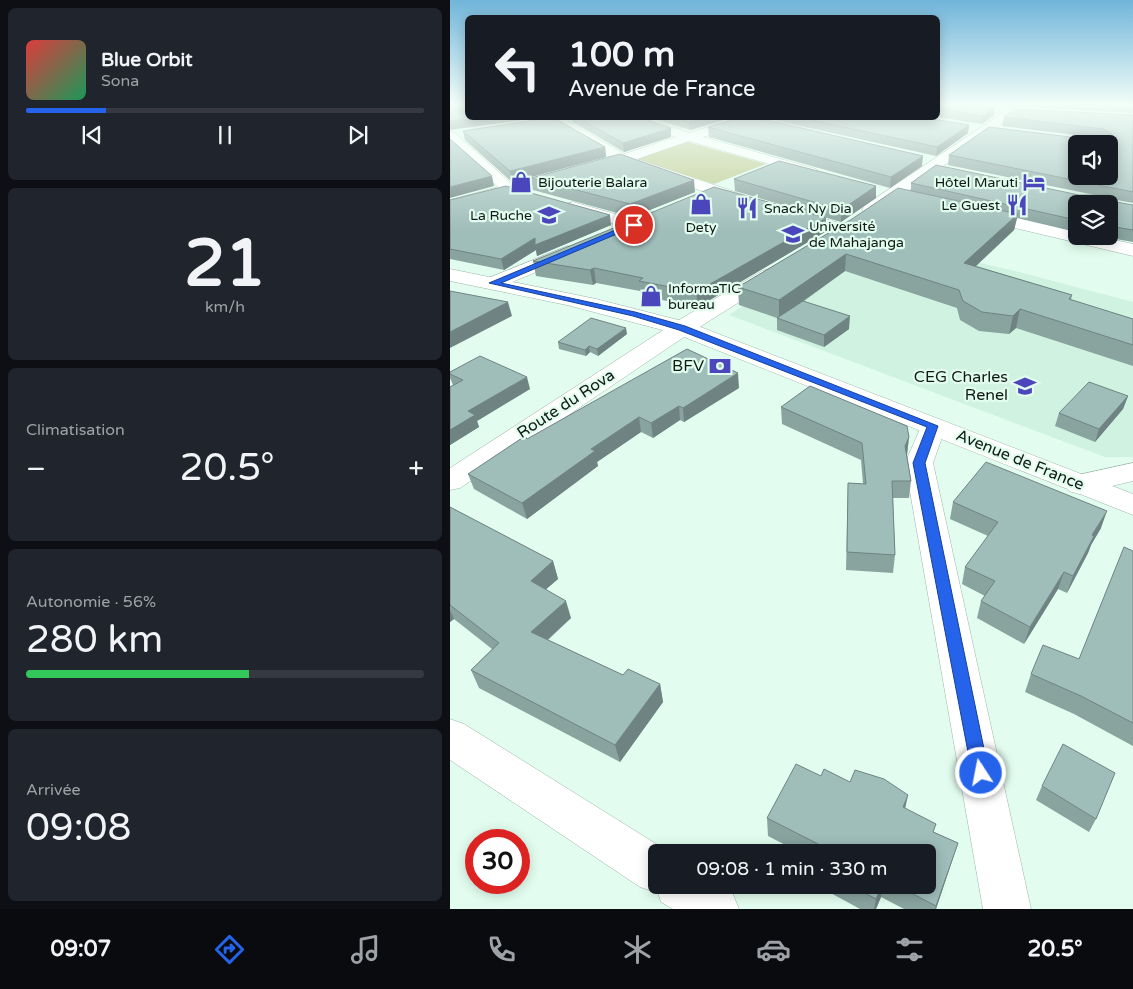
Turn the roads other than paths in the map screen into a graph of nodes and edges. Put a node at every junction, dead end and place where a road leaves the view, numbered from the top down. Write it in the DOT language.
graph roads {
  1 [pos="463,147"];
  2 [pos="605,147"];
  3 [pos="658,147"];
  4 [pos="724,147"];
  5 [pos="955,147"];
  6 [pos="623,159"];
  7 [pos="929,163"];
  8 [pos="604,164"];
  9 [pos="780,164"];
  10 [pos="585,169"];
  11 [pos="950,173"];
  12 [pos="826,176"];
  13 [pos="510,190"];
  14 [pos="873,190"];
  15 [pos="716,192"];
  16 [pos="891,195"];
  17 [pos="539,198"];
  18 [pos="698,199"];
  19 [pos="911,199"];
  20 [pos="558,203"];
  21 [pos="450,205"];
  22 [pos="761,205"];
  23 [pos="959,210"];
  24 [pos="779,211"];
  25 [pos="652,217"];
  26 [pos="634,225"];
  27 [pos="844,230"];
  28 [pos="608,236"];
  29 [pos="818,246"];
  30 [pos="581,247"];
  31 [pos="1133,250"];
  32 [pos="784,266"];
  33 [pos="450,275"];
  34 [pos="493,283"];
  35 [pos="682,328"];
  36 [pos="932,426"];
  37 [pos="1133,472"];
  38 [pos="450,481"];
  39 [pos="1079,484"];
  40 [pos="1133,505"];
  41 [pos="450,737"];
  42 [pos="648,866"];
  43 [pos="692,894"];
  44 [pos="715,909"];
  45 [pos="1008,909"];
  1 -- 13 [label="street"];
  2 -- 6 [label="street"];
  3 -- 6 [label="street"];
  4 -- 9 [label="street"];
  5 -- 7 [label="street"];
  6 -- 8 [label="street"];
  6 -- 15 [label="street"];
  7 -- 11 [label="street"];
  7 -- 16 [label="street"];
  9 -- 12 [label="street"];
  9 -- 15 [label="street"];
  10 -- 13 [label="street"];
  13 -- 17 [label="street"];
  13 -- 21 [label="street"];
  14 -- 16 [label="street"];
  15 -- 18 [label="street"];
  15 -- 22 [label="street"];
  16 -- 19 [label="street"];
  16 -- 27 [label="street"];
  20 -- 26 [label="street"];
  23 -- 31 [label="street"];
  24 -- 27 [label="street"];
  25 -- 26 [label="street"];
  26 -- 28 [label="street"];
  27 -- 29 [label="street"];
  30 -- 34 [label="street"];
  32 -- 35 [label="street, Route du Rova"];
  33 -- 34 [label="street, Avenue de France"];
  34 -- 35 [label="street, Avenue de France"];
  35 -- 36 [label="street, Avenue de France"];
  35 -- 38 [label="street, Route du Rova"];
  36 -- 39 [label="street, Avenue de France"];
  36 -- 45 [label="street"];
  37 -- 39 [label="street"];
  39 -- 40 [label="street, Avenue de France"];
  41 -- 42 [label="street"];
  43 -- 44 [label="street"];
}
